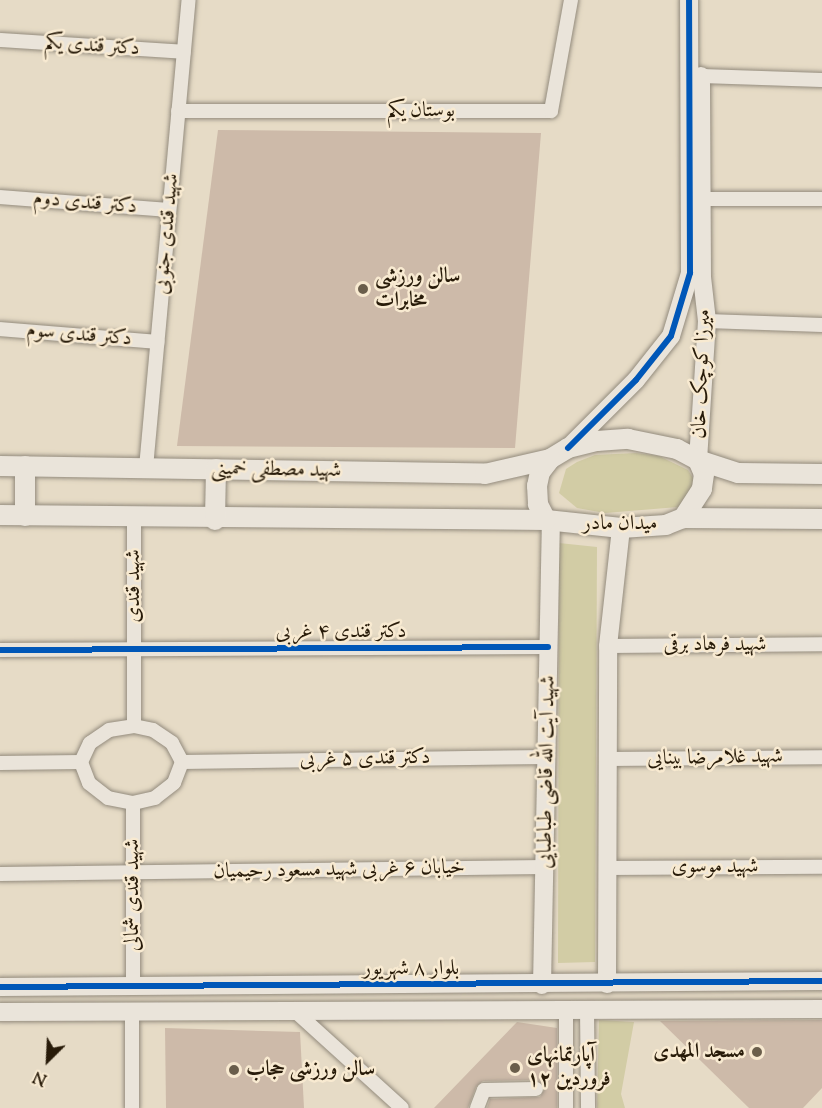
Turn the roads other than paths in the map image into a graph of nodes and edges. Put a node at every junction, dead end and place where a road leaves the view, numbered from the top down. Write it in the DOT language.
graph roads {
  1 [pos="189,0"];
  2 [pos="571,0"];
  3 [pos="688,0"];
  4 [pos="700,0"];
  5 [pos="0,40"];
  6 [pos="184,52"];
  7 [pos="701,76"];
  8 [pos="822,80"];
  9 [pos="178,111"];
  10 [pos="0,197"];
  11 [pos="704,199"];
  12 [pos="822,199"];
  13 [pos="169,210"];
  14 [pos="708,321"];
  15 [pos="822,326"];
  16 [pos="0,329"];
  17 [pos="158,342"];
  18 [pos="568,448"];
  19 [pos="550,459"];
  20 [pos="698,460"];
  21 [pos="0,466"];
  22 [pos="26,466"];
  23 [pos="146,468"];
  24 [pos="216,469"];
  25 [pos="822,474"];
  26 [pos="0,515"];
  27 [pos="25,516"];
  28 [pos="134,518"];
  29 [pos="682,518"];
  30 [pos="822,519"];
  31 [pos="214,520"];
  32 [pos="549,521"];
  33 [pos="621,528"];
  34 [pos="822,644"];
  35 [pos="608,646"];
  36 [pos="548,647"];
  37 [pos="134,649"];
  38 [pos="0,650"];
  39 [pos="134,726"];
  40 [pos="548,757"];
  41 [pos="822,757"];
  42 [pos="608,759"];
  43 [pos="81,762"];
  44 [pos="182,762"];
  45 [pos="0,763"];
  46 [pos="134,803"];
  47 [pos="545,867"];
  48 [pos="822,867"];
  49 [pos="608,868"];
  50 [pos="0,873"];
  51 [pos="132,873"];
  52 [pos="543,976"];
  53 [pos="607,977"];
  54 [pos="822,981"];
  55 [pos="699,982"];
  56 [pos="385,986"];
  57 [pos="0,987"];
  58 [pos="51,987"];
  59 [pos="133,987"];
  60 [pos="698,1008"];
  61 [pos="566,1009"];
  62 [pos="587,1009"];
  63 [pos="822,1009"];
  64 [pos="385,1010"];
  65 [pos="132,1011"];
  66 [pos="295,1011"];
  67 [pos="0,1012"];
  68 [pos="51,1012"];
  69 [pos="536,1089"];
  70 [pos="132,1108"];
  71 [pos="402,1108"];
  72 [pos="477,1108"];
  73 [pos="566,1108"];
  74 [pos="588,1108"];
  1 -- 6 [label="street, شهید قندی جنوبی"];
  2 -- 9 [label="street, بوستان یکم"];
  3 -- 18 [label="street, میرزا کوچک خان"];
  4 -- 7 [label="street, میرزا کوچک خان"];
  5 -- 6 [label="street, دکتر قندی یکم"];
  6 -- 9 [label="street, شهید قندی جنوبی"];
  7 -- 8 [label="street"];
  7 -- 11 [label="street, میرزا کوچک خان"];
  9 -- 13 [label="street, شهید قندی جنوبی"];
  10 -- 13 [label="street, دکتر قندی دوم"];
  11 -- 12 [label="street"];
  11 -- 14 [label="street, میرزا کوچک خان"];
  13 -- 17 [label="street, شهید قندی جنوبی"];
  14 -- 15 [label="street"];
  14 -- 20 [label="street, میرزا کوچک خان"];
  16 -- 17 [label="street, دکتر قندی سوم"];
  17 -- 23 [label="street, شهید قندی جنوبی"];
  18 -- 19 [label="main road"];
  18 -- 20 [label="main road"];
  19 -- 24 [label="main road, شهید مصطفی خمینی"];
  19 -- 32 [label="main road"];
  20 -- 25 [label="main road"];
  20 -- 29 [label="main road, میدان مادر"];
  21 -- 22 [label="main road, شهید مصطفی خمینی"];
  22 -- 23 [label="main road, شهید مصطفی خمینی"];
  22 -- 27 [label="main road"];
  23 -- 24 [label="main road, شهید مصطفی خمینی"];
  24 -- 31 [label="main road"];
  26 -- 27 [label="main road"];
  27 -- 28 [label="main road"];
  28 -- 31 [label="main road"];
  28 -- 37 [label="street, شهید قندی"];
  29 -- 30 [label="main road"];
  29 -- 33 [label="main road, میدان مادر"];
  31 -- 32 [label="main road"];
  32 -- 33 [label="main road, میدان مادر"];
  32 -- 36 [label="street, شهید آیت الله قاضی طباطبایی"];
  33 -- 35 [label="street"];
  34 -- 35 [label="street, شهید فرهاد برقی"];
  35 -- 42 [label="street"];
  36 -- 37 [label="street, دکتر قندی ۴ غربی"];
  36 -- 40 [label="street, شهید آیت الله قاضی طباطبایی"];
  37 -- 38 [label="street, دکتر قندی ۴ غربی"];
  37 -- 39 [label="street, شهید قندی"];
  39 -- 43 [label="street"];
  39 -- 44 [label="street"];
  40 -- 44 [label="street, دکتر قندی ۵ غربی"];
  40 -- 47 [label="street, شهید آیت الله قاضی طباطبایی"];
  41 -- 42 [label="street, شهید غلامرضا بینایی"];
  42 -- 49 [label="street"];
  43 -- 45 [label="street"];
  43 -- 46 [label="street"];
  44 -- 46 [label="street"];
  46 -- 51 [label="street, شهید قندی شمالی"];
  47 -- 51 [label="street, خیابان ۶ غربی شهید مسعود رحیمیان"];
  47 -- 52 [label="street, شهید آیت الله قاضی طباطبایی"];
  48 -- 49 [label="street, شهید موسوی"];
  49 -- 53 [label="street"];
  50 -- 51 [label="street, خیابان ۶ غربی شهید مسعود رحیمیان"];
  51 -- 59 [label="street, شهید قندی شمالی"];
  52 -- 53 [label="street, بلوار ۸ شهریور"];
  52 -- 56 [label="street, بلوار ۸ شهریور"];
  53 -- 55 [label="street, بلوار ۸ شهریور"];
  54 -- 55 [label="street, بلوار ۸ شهریور"];
  55 -- 60 [label="street"];
  56 -- 59 [label="street, بلوار ۸ شهریور"];
  56 -- 64 [label="street"];
  57 -- 58 [label="street, بلوار ۸ شهریور"];
  58 -- 59 [label="street, بلوار ۸ شهریور"];
  58 -- 68 [label="street"];
  60 -- 62 [label="street, بلوار ۸ شهریور"];
  60 -- 63 [label="street, بلوار ۸ شهریور"];
  61 -- 62 [label="street, بلوار ۸ شهریور"];
  61 -- 64 [label="street, بلوار ۸ شهریور"];
  61 -- 73 [label="street"];
  62 -- 74 [label="street"];
  64 -- 66 [label="street, بلوار ۸ شهریور"];
  65 -- 66 [label="street, بلوار ۸ شهریور"];
  65 -- 68 [label="street, بلوار ۸ شهریور"];
  65 -- 70 [label="street"];
  66 -- 71 [label="street"];
  67 -- 68 [label="street, بلوار ۸ شهریور"];
  69 -- 72 [label="street"];
}
